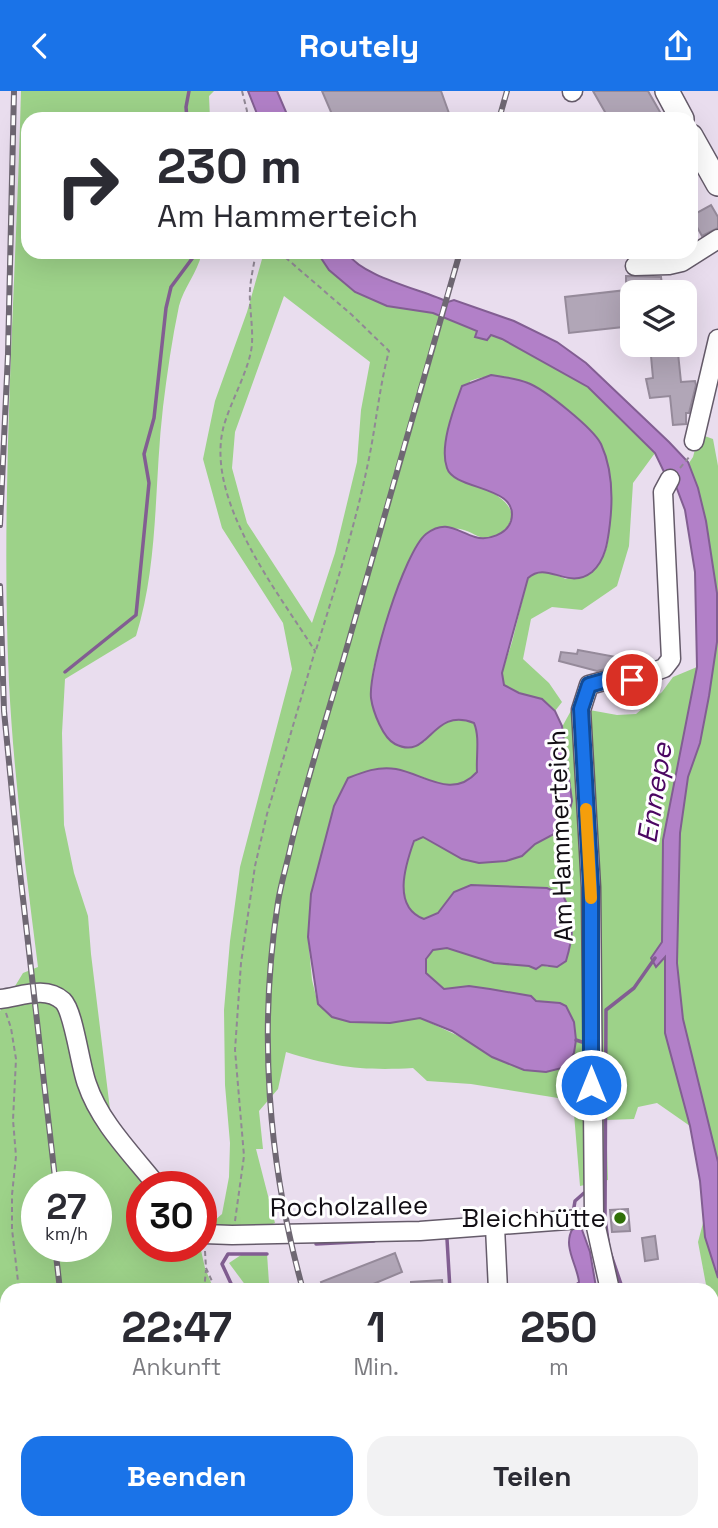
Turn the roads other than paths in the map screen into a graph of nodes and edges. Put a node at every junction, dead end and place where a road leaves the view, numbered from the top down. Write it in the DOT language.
graph roads {
  1 [pos="667,91"];
  2 [pos="678,112"];
  3 [pos="698,148"];
  4 [pos="718,184"];
  5 [pos="718,239"];
  6 [pos="698,252"];
  7 [pos="687,259"];
  8 [pos="635,266"];
  9 [pos="718,339"];
  10 [pos="694,441"];
  11 [pos="670,479"];
  12 [pos="1,999"];
  13 [pos="146,1171"];
  14 [pos="594,1218"];
  15 [pos="495,1227"];
  16 [pos="217,1233"];
  17 [pos="498,1283"];
  18 [pos="608,1283"];
  1 -- 2 [label="main road"];
  3 -- 4 [label="main road"];
  5 -- 6 [label="street"];
  7 -- 8 [label="street"];
  9 -- 10 [label="street"];
  11 -- 14 [label="street, Am Hammerteich"];
  12 -- 13 [label="street"];
  14 -- 15 [label="street, Rocholzallee"];
  14 -- 18 [label="street"];
  15 -- 16 [label="street, Rocholzallee"];
  15 -- 17 [label="street"];
}
